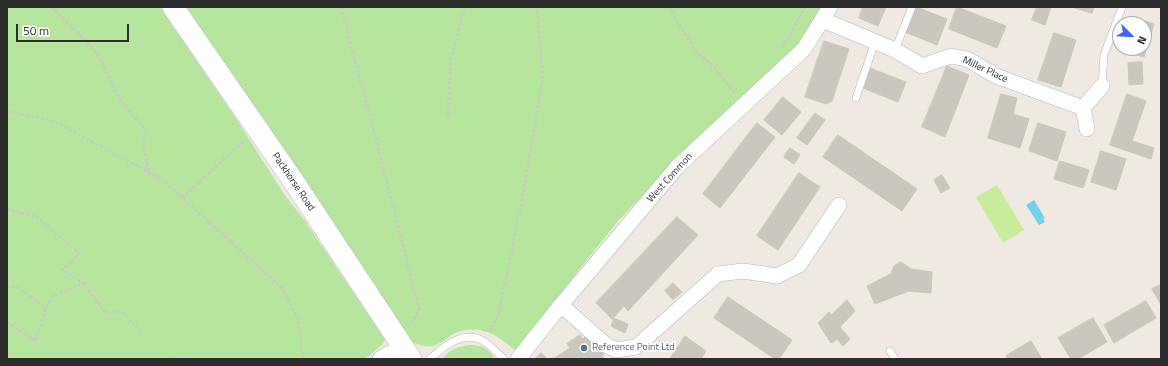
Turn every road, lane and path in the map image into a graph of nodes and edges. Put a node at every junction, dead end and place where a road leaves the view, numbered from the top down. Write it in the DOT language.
graph roads {
  1 [pos="52,7"];
  2 [pos="173,7"];
  3 [pos="342,7"];
  4 [pos="465,7"];
  5 [pos="537,7"];
  6 [pos="670,7"];
  7 [pos="912,7"];
  8 [pos="1122,7"];
  9 [pos="826,14"];
  10 [pos="875,42"];
  11 [pos="895,50"];
  12 [pos="1102,86"];
  13 [pos="736,95"];
  14 [pos="856,98"];
  15 [pos="1083,108"];
  16 [pos="7,111"];
  17 [pos="448,115"];
  18 [pos="258,129"];
  19 [pos="1087,129"];
  20 [pos="149,172"];
  21 [pos="182,198"];
  22 [pos="839,205"];
  23 [pos="7,210"];
  24 [pos="83,283"];
  25 [pos="7,286"];
  26 [pos="561,305"];
  27 [pos="46,308"];
  28 [pos="7,322"];
  29 [pos="141,331"];
  30 [pos="485,342"];
  31 [pos="406,352"];
  32 [pos="890,352"];
  33 [pos="616,354"];
  34 [pos="138,359"];
  35 [pos="210,359"];
  36 [pos="303,359"];
  37 [pos="380,359"];
  38 [pos="430,359"];
  39 [pos="504,359"];
  40 [pos="518,359"];
  41 [pos="895,359"];
  1 -- 20 [label="path"];
  2 -- 18 [label="main road, Packhorse Road"];
  3 -- 31 [label="path"];
  4 -- 17 [label="path"];
  5 -- 30 [label="path"];
  6 -- 13 [label="path"];
  7 -- 11 [label="lane"];
  8 -- 12 [label="lane"];
  9 -- 10 [label="street, Miller Place"];
  9 -- 26 [label="street, West Common"];
  10 -- 11 [label="street, Miller Place"];
  10 -- 14 [label="lane"];
  11 -- 15 [label="street, Miller Place"];
  12 -- 15 [label="street"];
  15 -- 19 [label="street"];
  16 -- 20 [label="path"];
  18 -- 21 [label="path"];
  18 -- 31 [label="main road, Packhorse Road"];
  20 -- 21 [label="path"];
  21 -- 36 [label="path"];
  22 -- 33 [label="street"];
  23 -- 24 [label="path"];
  24 -- 27 [label="path"];
  24 -- 29 [label="path"];
  25 -- 27 [label="path"];
  26 -- 33 [label="street"];
  26 -- 40 [label="street, West Common"];
  27 -- 28 [label="path"];
  30 -- 38 [label="lane"];
  30 -- 39 [label="lane"];
  31 -- 37 [label="street"];
  32 -- 41 [label="lane"];
  34 -- 35 [label="path"];
}
